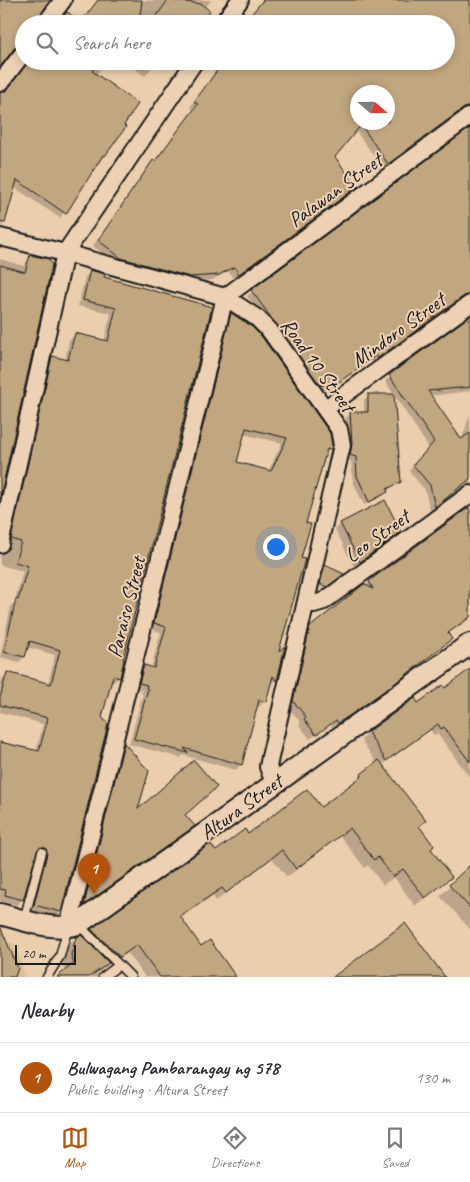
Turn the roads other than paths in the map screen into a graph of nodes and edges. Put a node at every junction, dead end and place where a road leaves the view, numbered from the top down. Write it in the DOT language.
graph roads {
  1 [pos="63,0"];
  2 [pos="240,0"];
  3 [pos="52,15"];
  4 [pos="229,15"];
  5 [pos="15,64"];
  6 [pos="189,70"];
  7 [pos="0,83"];
  8 [pos="470,116"];
  9 [pos="0,237"];
  10 [pos="64,252"];
  11 [pos="225,297"];
  12 [pos="470,304"];
  13 [pos="326,408"];
  14 [pos="470,494"];
  15 [pos="0,544"];
  16 [pos="307,603"];
  17 [pos="470,644"];
  18 [pos="274,783"];
  19 [pos="42,852"];
  20 [pos="0,914"];
  21 [pos="24,920"];
  22 [pos="73,926"];
  23 [pos="118,966"];
  24 [pos="47,977"];
  25 [pos="103,977"];
  26 [pos="131,977"];
  1 -- 3 [label="street"];
  2 -- 4 [label="street"];
  5 -- 7 [label="street"];
  6 -- 10 [label="street"];
  8 -- 11 [label="street, Palawan Street"];
  9 -- 10 [label="street, Road 10 Street"];
  10 -- 11 [label="street, Road 10 Street"];
  10 -- 15 [label="street"];
  11 -- 13 [label="street, Road 10 Street"];
  11 -- 22 [label="street, Paraiso Street"];
  12 -- 13 [label="street, Mindoro Street"];
  13 -- 16 [label="street, Road 10 Street"];
  14 -- 16 [label="street, Leo Street"];
  16 -- 18 [label="street, Road 10 Street"];
  17 -- 18 [label="street, Altura Street"];
  18 -- 22 [label="street, Altura Street"];
  19 -- 21 [label="lane"];
  20 -- 21 [label="street"];
  21 -- 22 [label="street"];
  22 -- 23 [label="lane"];
  22 -- 24 [label="lane"];
  23 -- 25 [label="lane"];
  23 -- 26 [label="lane"];
}
